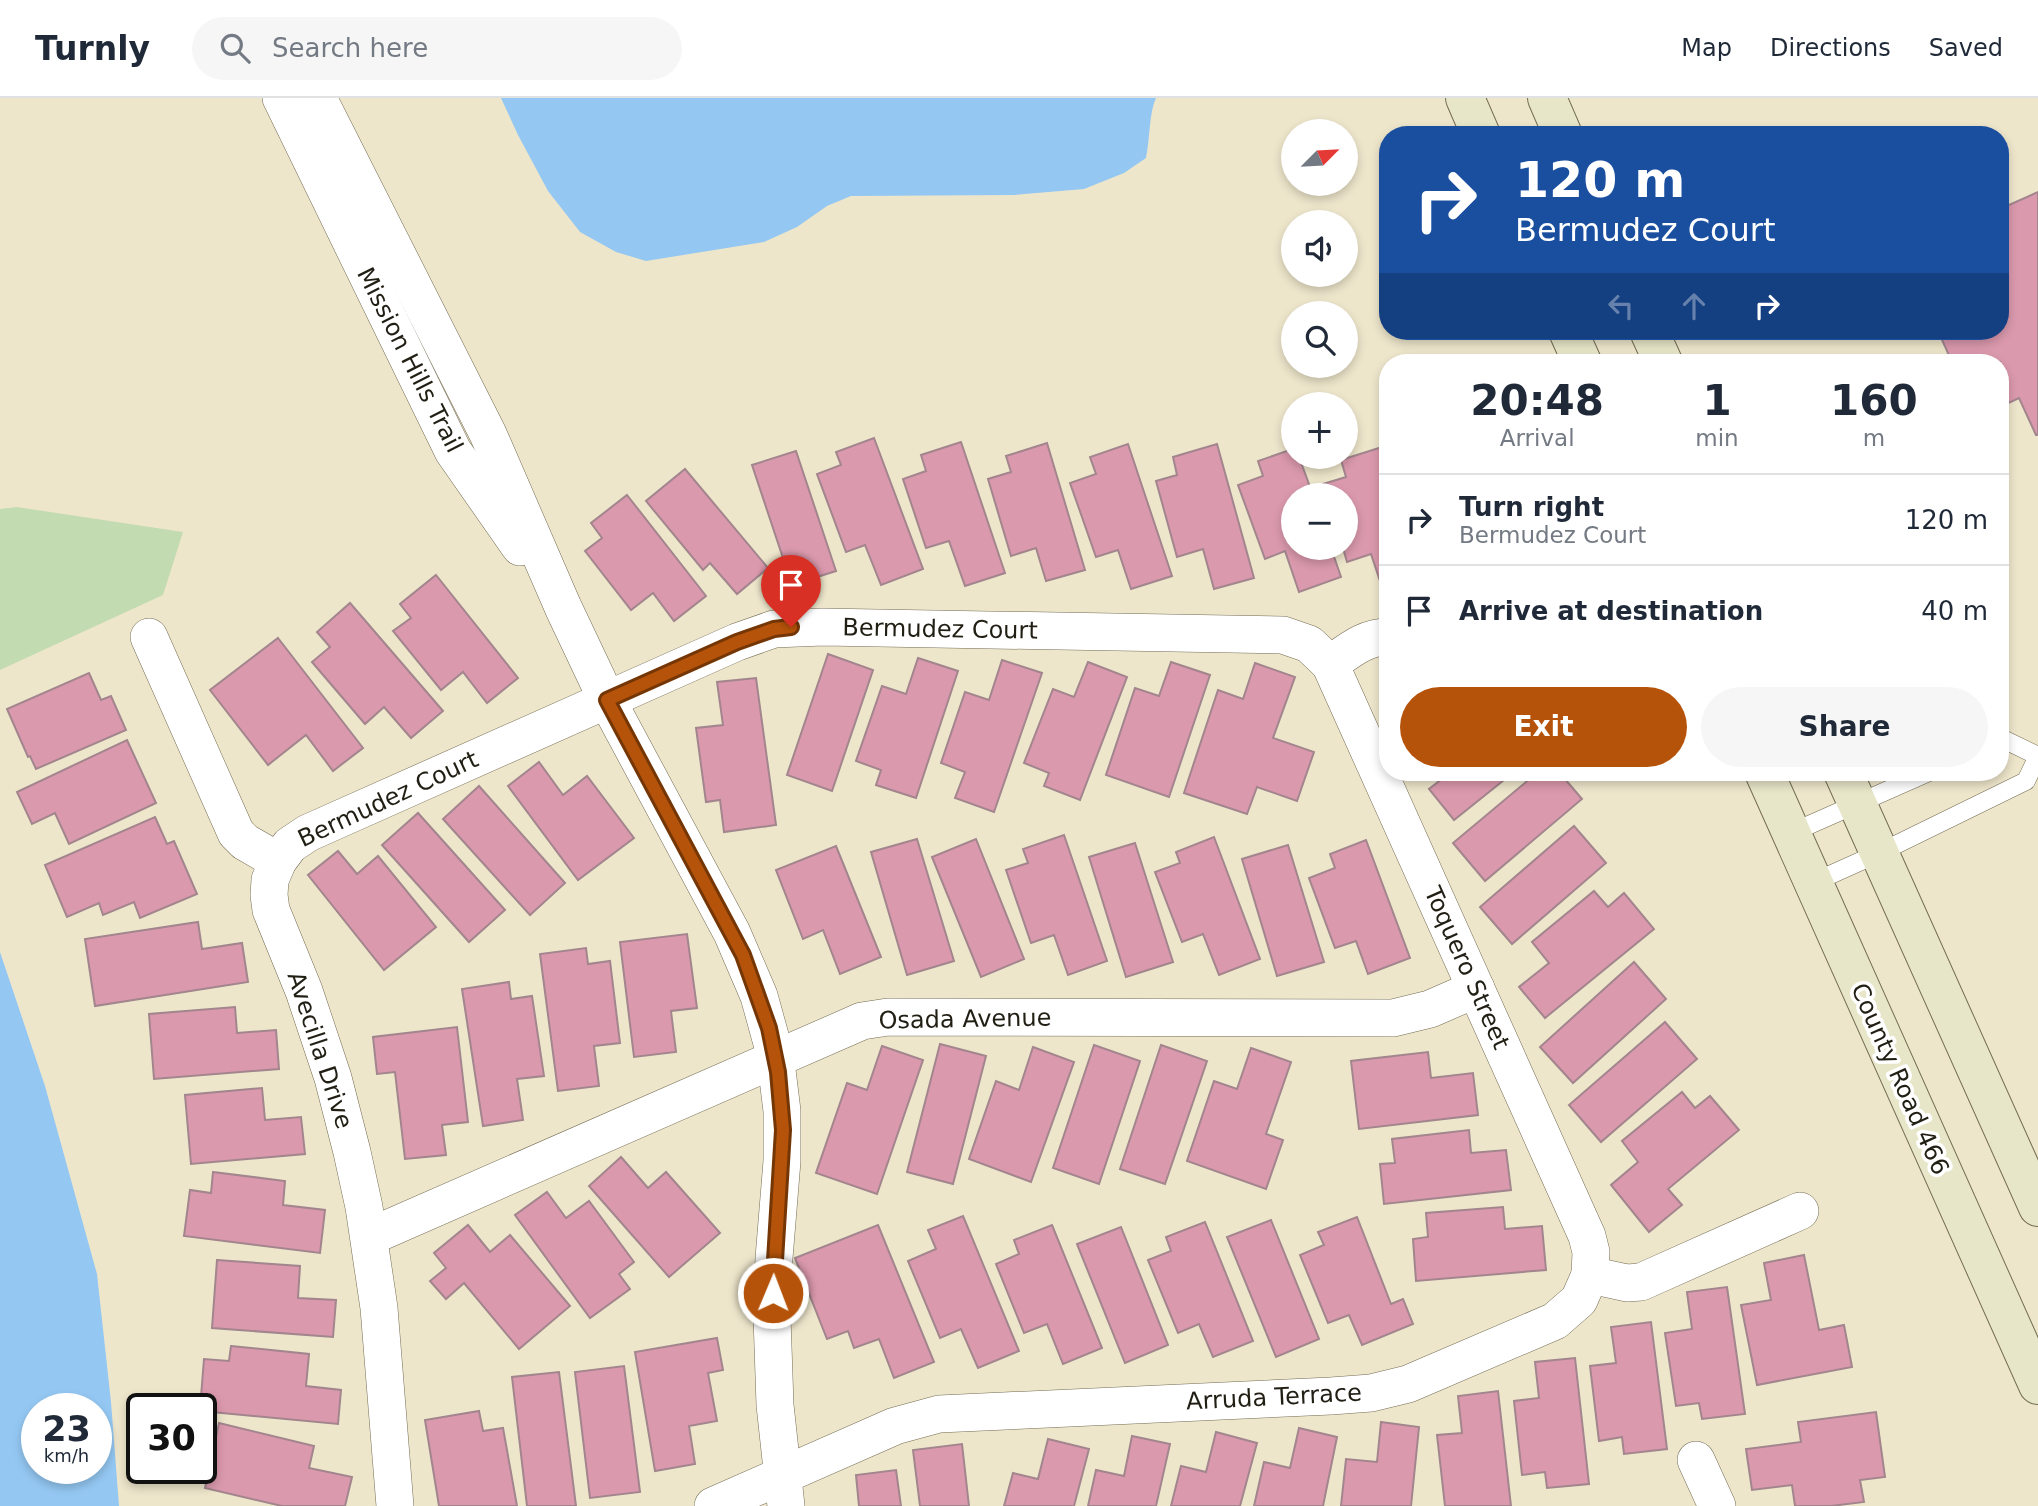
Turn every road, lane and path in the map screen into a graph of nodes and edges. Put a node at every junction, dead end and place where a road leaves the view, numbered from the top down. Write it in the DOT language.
graph roads {
  1 [pos="281,98"];
  2 [pos="318,98"];
  3 [pos="1465,98"];
  4 [pos="1547,98"];
  5 [pos="1477,126"];
  6 [pos="1559,126"];
  7 [pos="562,607"];
  8 [pos="149,637"];
  9 [pos="1379,637"];
  10 [pos="1330,664"];
  11 [pos="607,700"];
  12 [pos="2009,742"];
  13 [pos="2038,756"];
  14 [pos="1379,773"];
  15 [pos="1383,781"];
  16 [pos="1768,781"];
  17 [pos="1885,781"];
  18 [pos="1850,788"];
  19 [pos="1791,833"];
  20 [pos="1879,853"];
  21 [pos="278,861"];
  22 [pos="1812,883"];
  23 [pos="1476,989"];
  24 [pos="775,1057"];
  25 [pos="2038,1207"];
  26 [pos="1800,1211"];
  27 [pos="369,1237"];
  28 [pos="1590,1275"];
  29 [pos="2038,1385"];
  30 [pos="1696,1460"];
  31 [pos="784,1491"];
  32 [pos="396,1506"];
  33 [pos="713,1506"];
  34 [pos="1717,1506"];
  1 -- 7 [label="street, Mission Hills Trail"];
  2 -- 7 [label="street, Mission Hills Trail"];
  3 -- 5 [label="main road"];
  4 -- 6 [label="main road"];
  7 -- 11 [label="street, Mission Hills Trail"];
  8 -- 21 [label="street"];
  9 -- 10 [label="street"];
  10 -- 11 [label="street, Bermudez Court"];
  10 -- 14 [label="street, Toquero Street"];
  11 -- 21 [label="street, Bermudez Court"];
  11 -- 24 [label="street, Mission Hills Trail"];
  12 -- 13 [label="lane"];
  13 -- 20 [label="lane"];
  15 -- 23 [label="street, Toquero Street"];
  16 -- 19 [label="main road, County Road 466"];
  17 -- 18 [label="lane"];
  18 -- 19 [label="lane"];
  18 -- 20 [label="main road"];
  19 -- 22 [label="main road, County Road 466"];
  20 -- 22 [label="lane"];
  20 -- 25 [label="main road"];
  21 -- 27 [label="street, Avecilla Drive"];
  22 -- 29 [label="main road, County Road 466"];
  23 -- 24 [label="street, Osada Avenue"];
  23 -- 28 [label="street, Toquero Street"];
  24 -- 27 [label="street, Osada Avenue"];
  24 -- 31 [label="street, Mission Hills Trail"];
  26 -- 28 [label="street"];
  27 -- 32 [label="street, Avecilla Drive"];
  28 -- 31 [label="street, Arruda Terrace"];
  30 -- 34 [label="street"];
  31 -- 33 [label="street, Arruda Terrace"];
}
